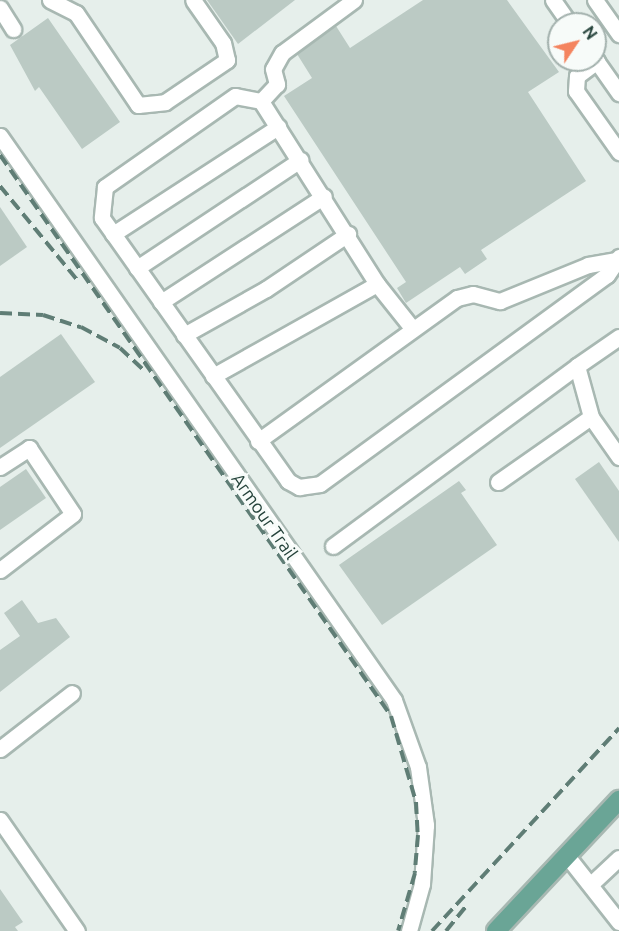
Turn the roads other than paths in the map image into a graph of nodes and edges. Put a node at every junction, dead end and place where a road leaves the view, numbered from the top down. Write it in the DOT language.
graph roads {
  1 [pos="50,0"];
  2 [pos="193,0"];
  3 [pos="354,0"];
  4 [pos="594,0"];
  5 [pos="0,8"];
  6 [pos="13,29"];
  7 [pos="619,34"];
  8 [pos="582,72"];
  9 [pos="604,72"];
  10 [pos="619,93"];
  11 [pos="261,101"];
  12 [pos="278,127"];
  13 [pos="0,136"];
  14 [pos="619,152"];
  15 [pos="300,159"];
  16 [pos="324,196"];
  17 [pos="113,234"];
  18 [pos="348,234"];
  19 [pos="618,258"];
  20 [pos="137,268"];
  21 [pos="377,284"];
  22 [pos="161,302"];
  23 [pos="412,328"];
  24 [pos="184,335"];
  25 [pos="619,337"];
  26 [pos="578,366"];
  27 [pos="213,376"];
  28 [pos="591,417"];
  29 [pos="258,441"];
  30 [pos="619,457"];
  31 [pos="0,467"];
  32 [pos="498,482"];
  33 [pos="333,546"];
  34 [pos="0,570"];
  35 [pos="72,693"];
  36 [pos="0,749"];
  37 [pos="619,800"];
  38 [pos="0,820"];
  39 [pos="567,856"];
  40 [pos="619,858"];
  41 [pos="591,884"];
  42 [pos="619,922"];
  43 [pos="77,931"];
  44 [pos="409,931"];
  45 [pos="495,931"];
  1 -- 2 [label="street"];
  3 -- 11 [label="street"];
  4 -- 7 [label="street"];
  5 -- 6 [label="street"];
  8 -- 14 [label="street"];
  9 -- 10 [label="street"];
  11 -- 12 [label="street"];
  11 -- 17 [label="street"];
  12 -- 15 [label="street"];
  12 -- 17 [label="street"];
  13 -- 44 [label="street, Armour Trail"];
  15 -- 16 [label="street"];
  15 -- 20 [label="street"];
  16 -- 18 [label="street"];
  16 -- 22 [label="street"];
  17 -- 20 [label="street"];
  18 -- 21 [label="street"];
  18 -- 24 [label="street"];
  19 -- 23 [label="street"];
  19 -- 29 [label="street"];
  20 -- 22 [label="street"];
  21 -- 23 [label="street"];
  21 -- 27 [label="street"];
  22 -- 24 [label="street"];
  23 -- 29 [label="street"];
  24 -- 27 [label="street"];
  25 -- 26 [label="street"];
  26 -- 28 [label="street"];
  26 -- 33 [label="street"];
  27 -- 29 [label="street"];
  28 -- 30 [label="street"];
  28 -- 32 [label="street"];
  31 -- 34 [label="street"];
  35 -- 36 [label="street"];
  37 -- 39 [label="main road"];
  38 -- 43 [label="street"];
  39 -- 41 [label="street"];
  39 -- 45 [label="main road"];
  40 -- 41 [label="street"];
  41 -- 42 [label="street"];
}
